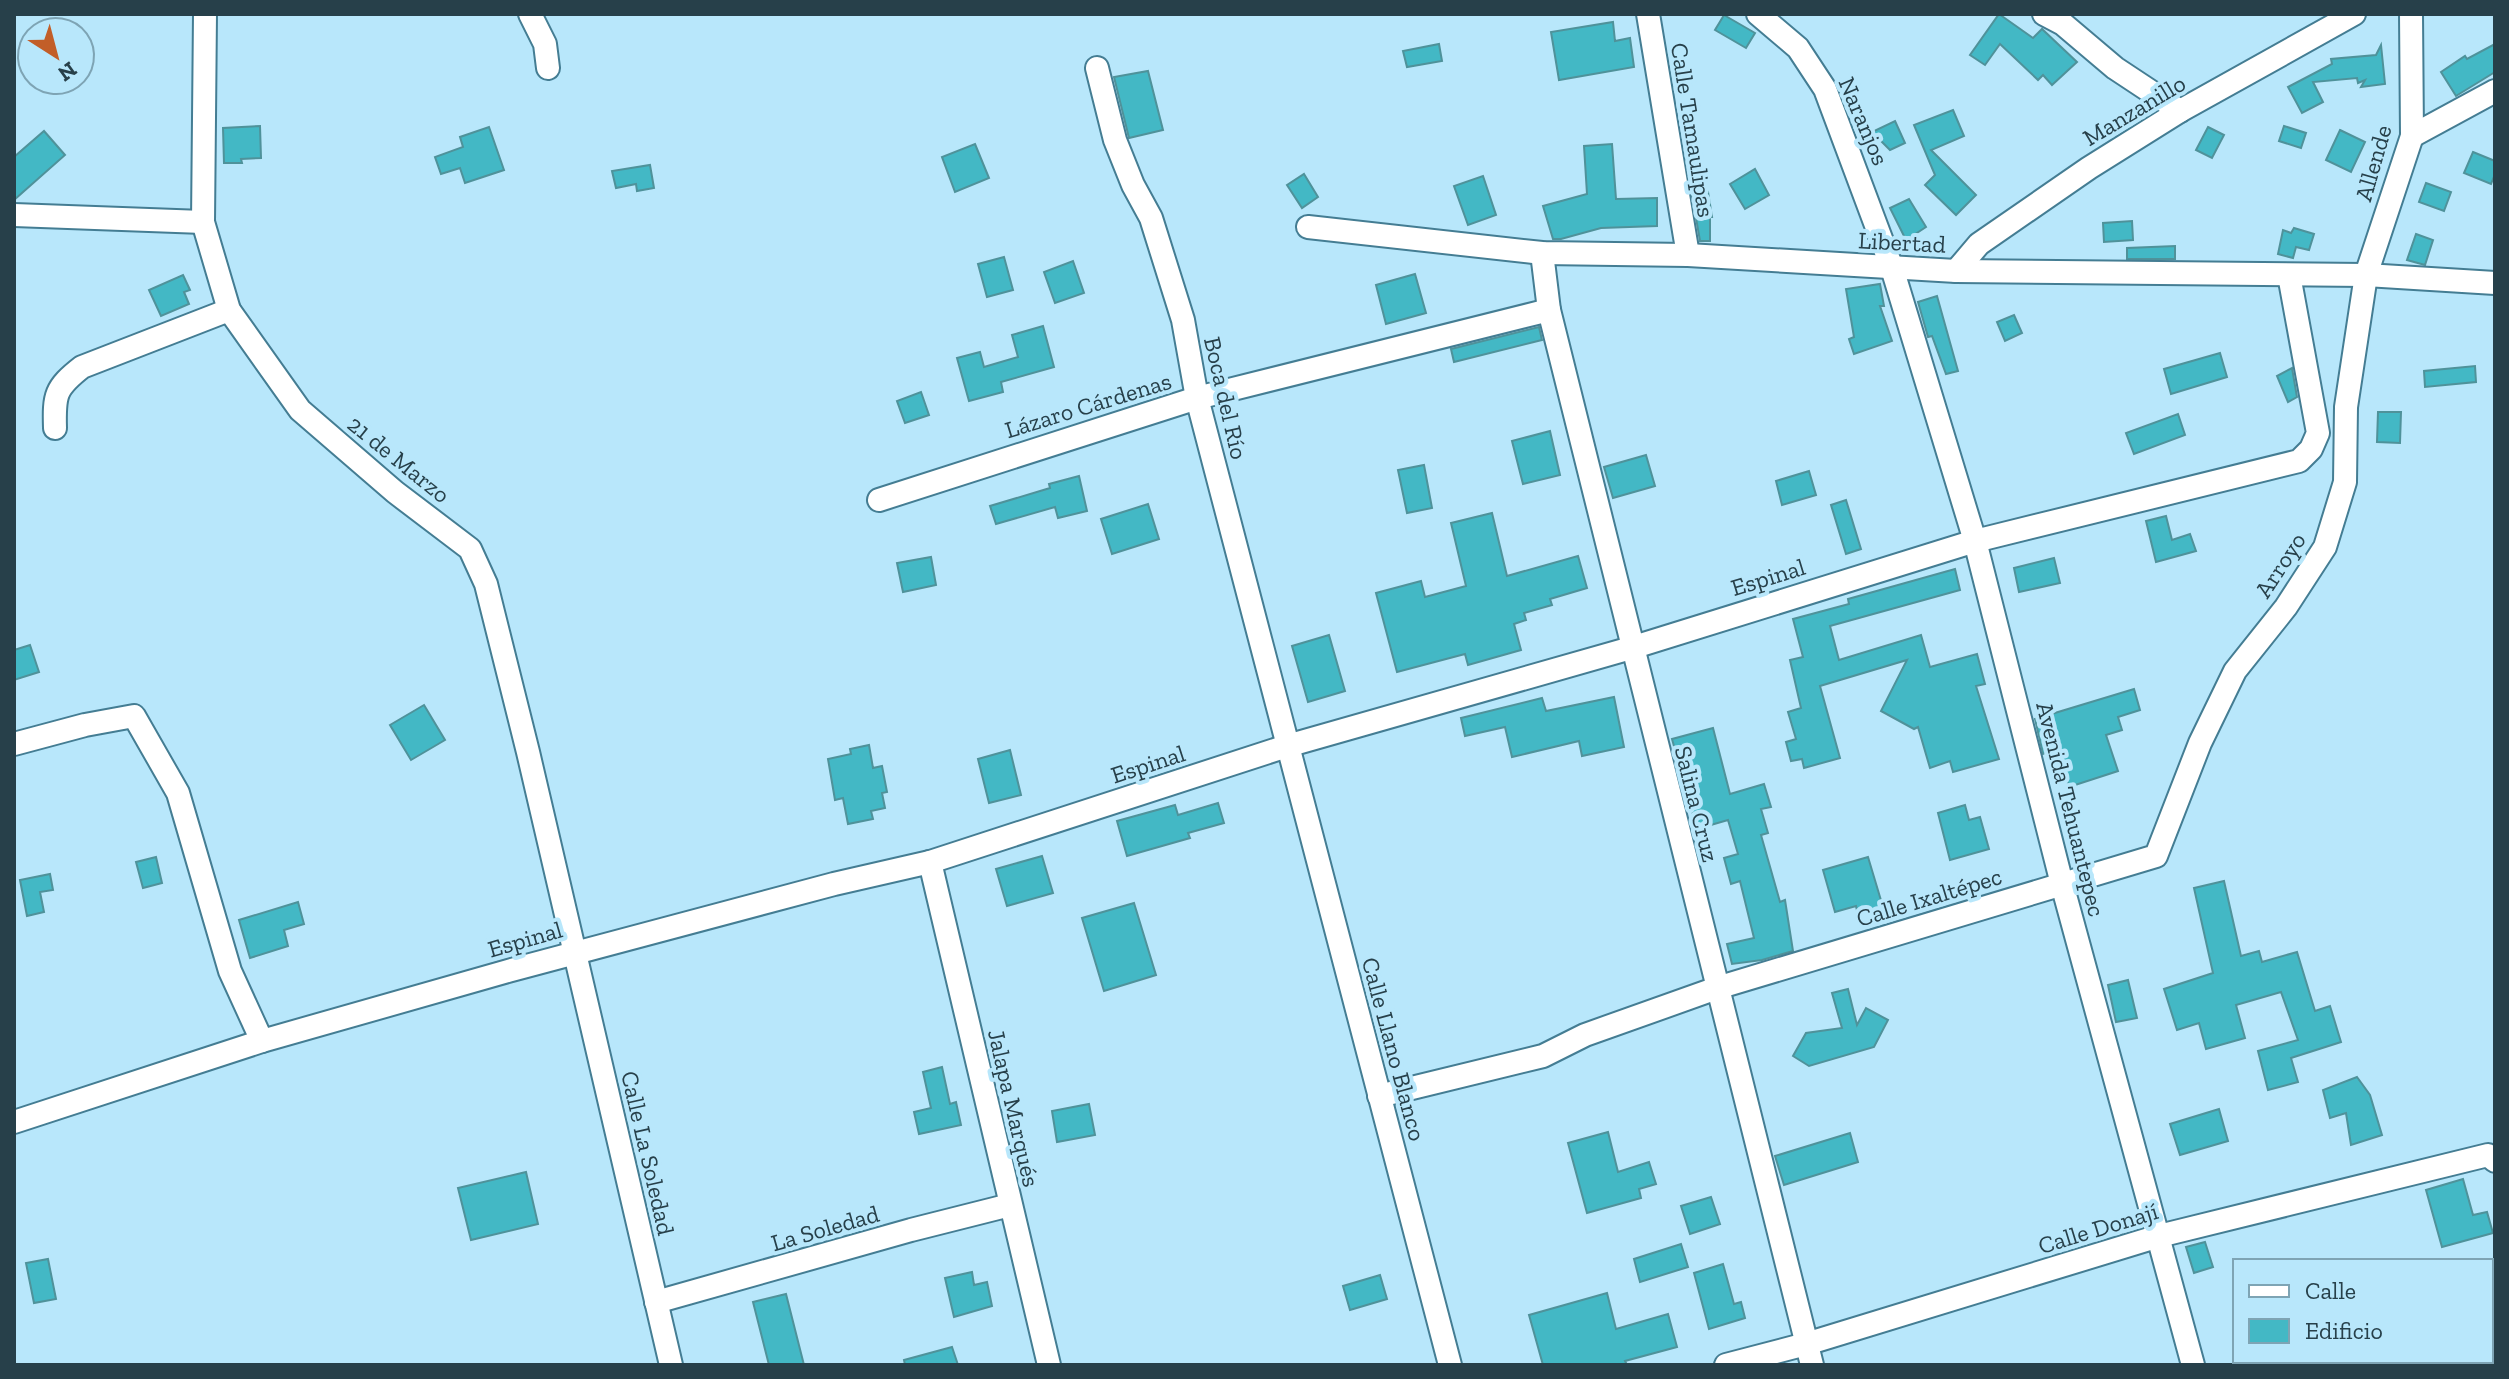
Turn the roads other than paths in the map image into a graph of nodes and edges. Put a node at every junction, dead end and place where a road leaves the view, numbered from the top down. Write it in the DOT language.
graph roads {
  1 [pos="205,14"];
  2 [pos="530,14"];
  3 [pos="1648,14"];
  4 [pos="1758,14"];
  5 [pos="2044,14"];
  6 [pos="2354,14"];
  7 [pos="2411,14"];
  8 [pos="548,68"];
  9 [pos="1097,68"];
  10 [pos="2495,91"];
  11 [pos="2180,111"];
  12 [pos="2412,136"];
  13 [pos="14,215"];
  14 [pos="203,222"];
  15 [pos="1308,227"];
  16 [pos="1542,253"];
  17 [pos="1688,255"];
  18 [pos="1892,268"];
  19 [pos="1956,271"];
  20 [pos="2289,275"];
  21 [pos="2366,275"];
  22 [pos="2495,283"];
  23 [pos="229,310"];
  24 [pos="1549,310"];
  25 [pos="1197,398"];
  26 [pos="55,428"];
  27 [pos="879,500"];
  28 [pos="1975,541"];
  29 [pos="1631,648"];
  30 [pos="14,744"];
  31 [pos="1287,746"];
  32 [pos="2156,856"];
  33 [pos="930,862"];
  34 [pos="2062,884"];
  35 [pos="575,952"];
  36 [pos="1717,988"];
  37 [pos="262,1041"];
  38 [pos="1379,1096"];
  39 [pos="14,1122"];
  40 [pos="2492,1158"];
  41 [pos="1010,1205"];
  42 [pos="2159,1236"];
  43 [pos="656,1302"];
  44 [pos="1809,1355"];
  45 [pos="671,1365"];
  46 [pos="1049,1365"];
  47 [pos="1450,1365"];
  48 [pos="1726,1365"];
  49 [pos="2193,1365"];
  1 -- 14 [label="street, 21 de Marzo"];
  2 -- 8 [label="street"];
  3 -- 17 [label="street, Calle Tamaulipas"];
  4 -- 18 [label="street, Naranjos"];
  5 -- 11 [label="street"];
  6 -- 11 [label="street, Manzanillo"];
  7 -- 12 [label="street, Allende"];
  9 -- 25 [label="street, Boca del Río"];
  10 -- 12 [label="street"];
  11 -- 19 [label="street, Manzanillo"];
  12 -- 21 [label="street, Allende"];
  13 -- 14 [label="street"];
  14 -- 23 [label="street, 21 de Marzo"];
  15 -- 16 [label="street, Libertad"];
  16 -- 17 [label="street, Libertad"];
  16 -- 24 [label="street, Salina Cruz"];
  17 -- 18 [label="street, Libertad"];
  18 -- 19 [label="street, Libertad"];
  18 -- 28 [label="street, Avenida Tehuantepec"];
  19 -- 20 [label="street, Libertad"];
  20 -- 21 [label="street, Libertad"];
  20 -- 28 [label="street, Espinal"];
  21 -- 22 [label="street, Libertad"];
  21 -- 32 [label="street, Arroyo"];
  23 -- 26 [label="street"];
  23 -- 35 [label="street, 21 de Marzo"];
  24 -- 25 [label="street, Lázaro Cárdenas"];
  24 -- 29 [label="street, Salina Cruz"];
  25 -- 27 [label="street, Lázaro Cárdenas"];
  25 -- 31 [label="street, Boca del Río"];
  28 -- 29 [label="street, Espinal"];
  28 -- 34 [label="street, Avenida Tehuantepec"];
  29 -- 31 [label="street, Espinal"];
  29 -- 36 [label="street, Salina Cruz"];
  30 -- 37 [label="street"];
  31 -- 33 [label="street, Espinal"];
  31 -- 38 [label="street, Calle Llano Blanco"];
  32 -- 34 [label="street, Calle Ixaltépec"];
  33 -- 35 [label="street, Espinal"];
  33 -- 41 [label="street, Jalapa Marqués"];
  34 -- 36 [label="street, Calle Ixaltépec"];
  34 -- 42 [label="street, Avenida Tehuantepec"];
  35 -- 37 [label="street, Espinal"];
  35 -- 43 [label="street, Calle La Soledad"];
  36 -- 38 [label="street, Calle Ixaltépec"];
  36 -- 44 [label="street, Salina Cruz"];
  37 -- 39 [label="street, Espinal"];
  38 -- 47 [label="street, Calle Llano Blanco"];
  40 -- 42 [label="street, Calle Donají"];
  41 -- 43 [label="street, La Soledad"];
  41 -- 46 [label="street, Jalapa Marqués"];
  42 -- 44 [label="street, Calle Donají"];
  42 -- 49 [label="street, Avenida Tehuantepec"];
  43 -- 45 [label="street, Calle La Soledad"];
  44 -- 48 [label="street, Calle Donají"];
}
